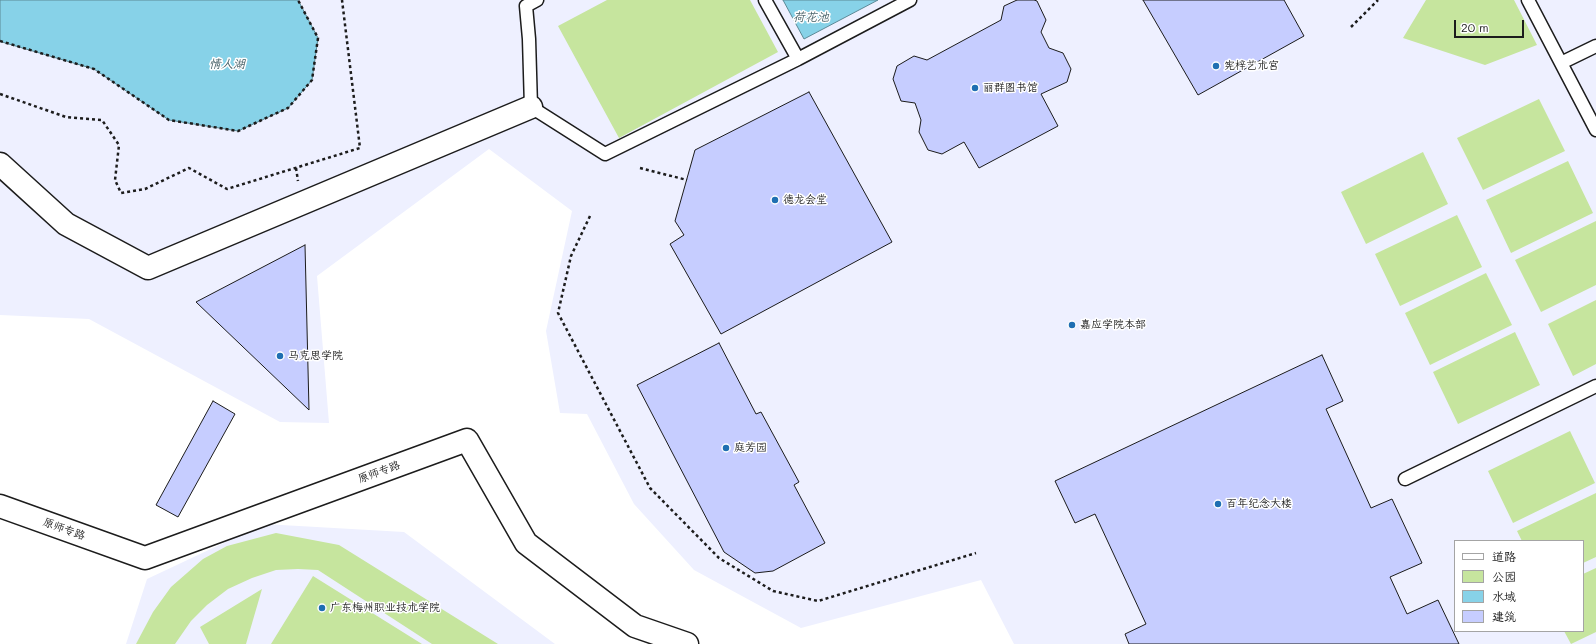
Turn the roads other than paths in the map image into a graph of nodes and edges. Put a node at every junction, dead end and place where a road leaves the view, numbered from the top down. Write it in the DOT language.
graph roads {
  1 [pos="537,0"];
  2 [pos="765,0"];
  3 [pos="910,0"];
  4 [pos="1528,0"];
  5 [pos="524,3"];
  6 [pos="1596,46"];
  7 [pos="798,58"];
  8 [pos="1561,63"];
  9 [pos="531,107"];
  10 [pos="1596,130"];
  11 [pos="0,164"];
  12 [pos="1596,386"];
  13 [pos="1405,479"];
  14 [pos="0,506"];
  15 [pos="687,644"];
  1 -- 5 [label="lane"];
  2 -- 7 [label="lane"];
  3 -- 7 [label="lane"];
  4 -- 8 [label="lane"];
  5 -- 9 [label="lane"];
  6 -- 8 [label="lane"];
  7 -- 9 [label="lane"];
  8 -- 10 [label="lane"];
  9 -- 11 [label="street"];
  12 -- 13 [label="lane"];
  14 -- 15 [label="street, 原师专路"];
}
